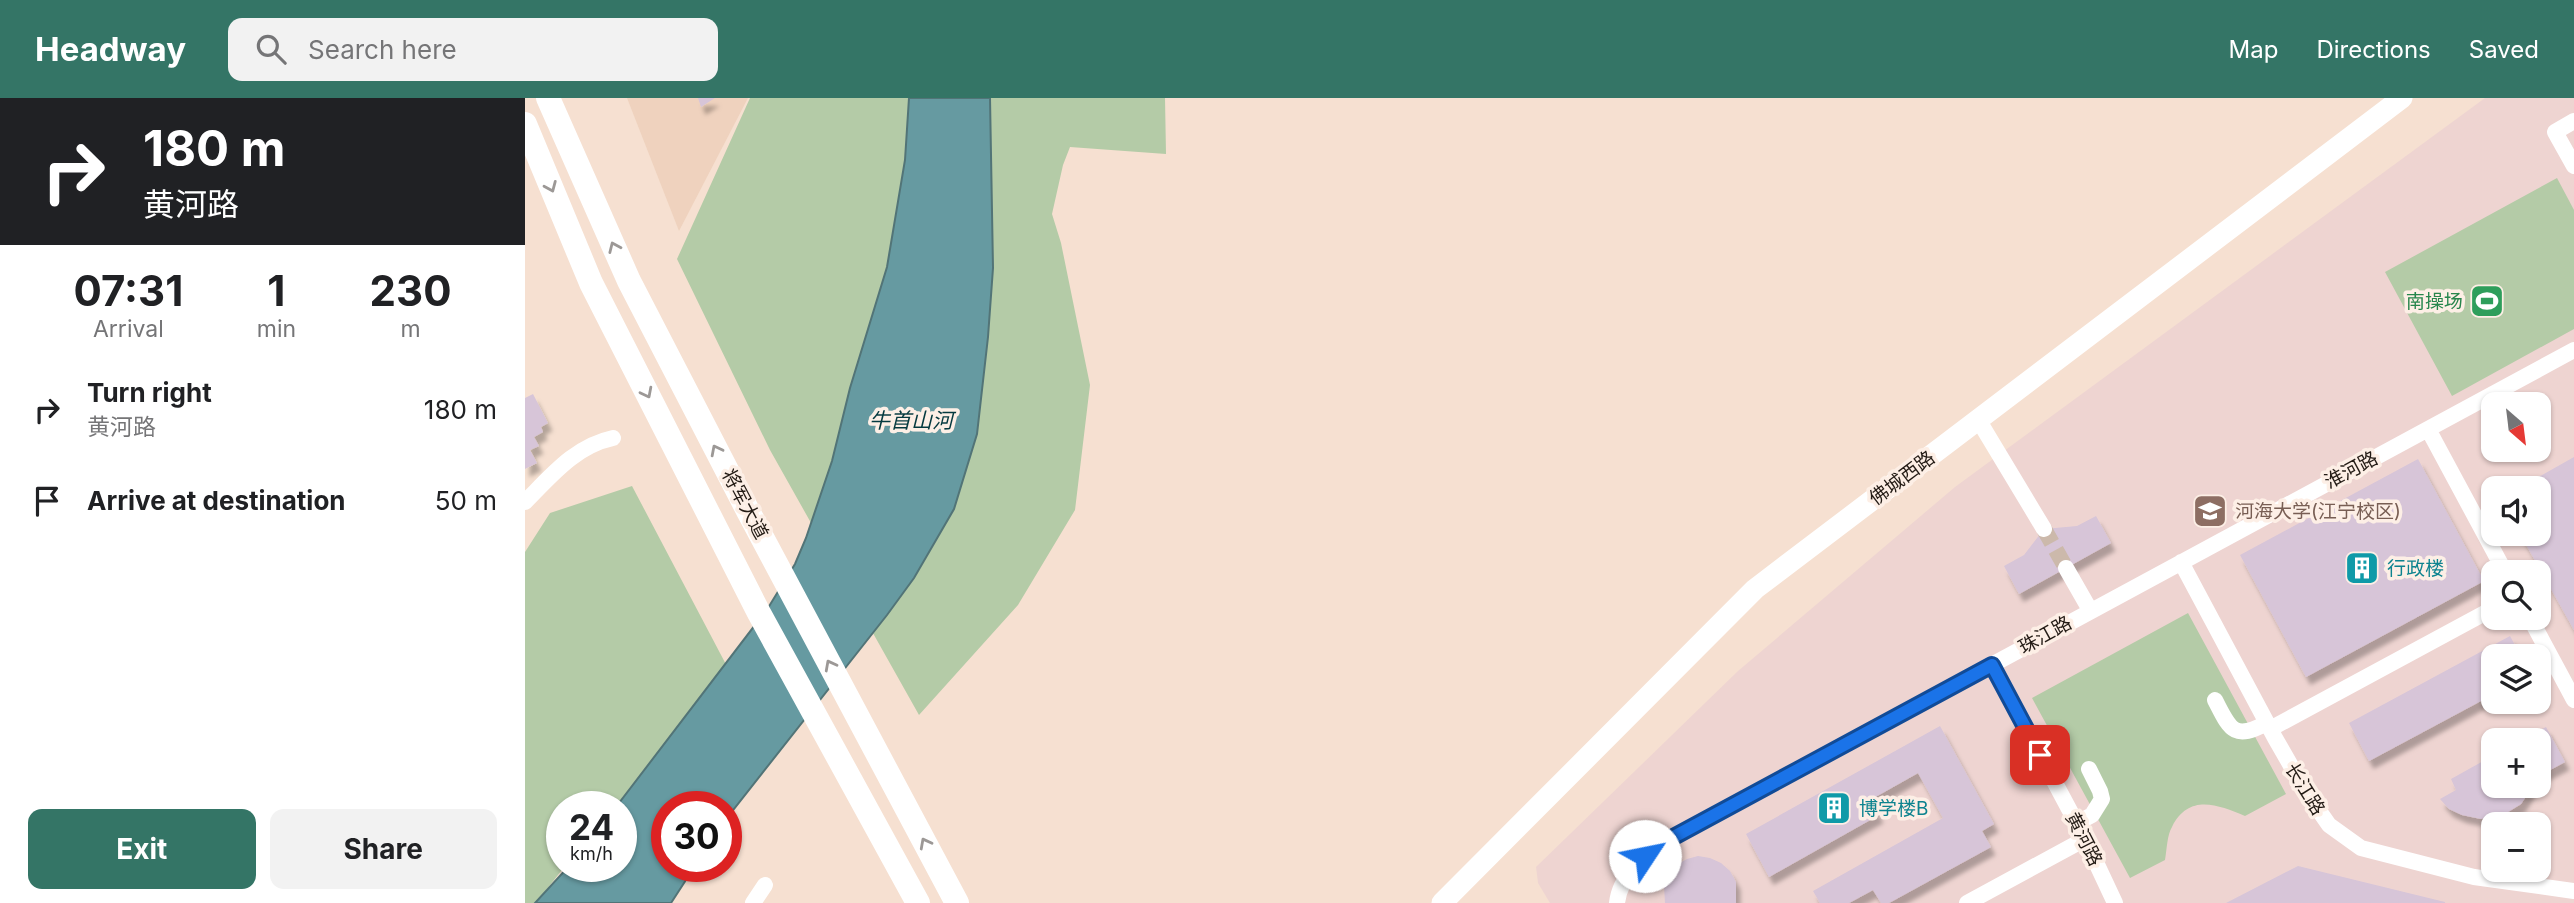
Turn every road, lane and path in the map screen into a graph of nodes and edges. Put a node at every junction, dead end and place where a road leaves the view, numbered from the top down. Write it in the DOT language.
graph roads {
  1 [pos="548,98"];
  2 [pos="2402,98"];
  3 [pos="2574,121"];
  4 [pos="525,124"];
  5 [pos="2574,166"];
  6 [pos="2574,350"];
  7 [pos="1979,421"];
  8 [pos="2428,429"];
  9 [pos="613,438"];
  10 [pos="525,502"];
  11 [pos="2044,529"];
  12 [pos="2499,560"];
  13 [pos="2181,562"];
  14 [pos="2066,568"];
  15 [pos="2090,610"];
  16 [pos="2481,615"];
  17 [pos="2536,630"];
  18 [pos="1992,665"];
  19 [pos="2215,700"];
  20 [pos="2574,700"];
  21 [pos="2268,726"];
  22 [pos="2089,769"];
  23 [pos="2077,823"];
  24 [pos="2085,839"];
  25 [pos="765,885"];
  26 [pos="2574,891"];
  27 [pos="754,903"];
  28 [pos="918,903"];
  29 [pos="957,903"];
  30 [pos="1441,903"];
  31 [pos="1617,903"];
  32 [pos="1967,903"];
  33 [pos="2115,903"];
  29 -- 1 [label="main road, 将军大道, one-way"];
  2 -- 7 [label="main road, 佛城西路"];
  3 -- 5 [label="street"];
  4 -- 28 [label="main road, 将军大道, one-way"];
  6 -- 8 [label="street, 淮河路"];
  7 -- 11 [label="street"];
  7 -- 30 [label="main road, 佛城西路"];
  8 -- 12 [label="street"];
  8 -- 13 [label="street, 淮河路"];
  9 -- 10 [label="street"];
  13 -- 15 [label="street, 淮河路"];
  13 -- 21 [label="street, 长江路"];
  14 -- 15 [label="street"];
  15 -- 18 [label="street, 珠江路"];
  16 -- 21 [label="street"];
  17 -- 20 [label="street"];
  18 -- 23 [label="street, 黄河路"];
  18 -- 31 [label="street, 珠江路"];
  19 -- 21 [label="street"];
  21 -- 26 [label="street, 长江路"];
  22 -- 23 [label="street"];
  23 -- 24 [label="street, 黄河路"];
  24 -- 32 [label="street"];
  24 -- 33 [label="street, 黄河路"];
  25 -- 27 [label="street"];
}
